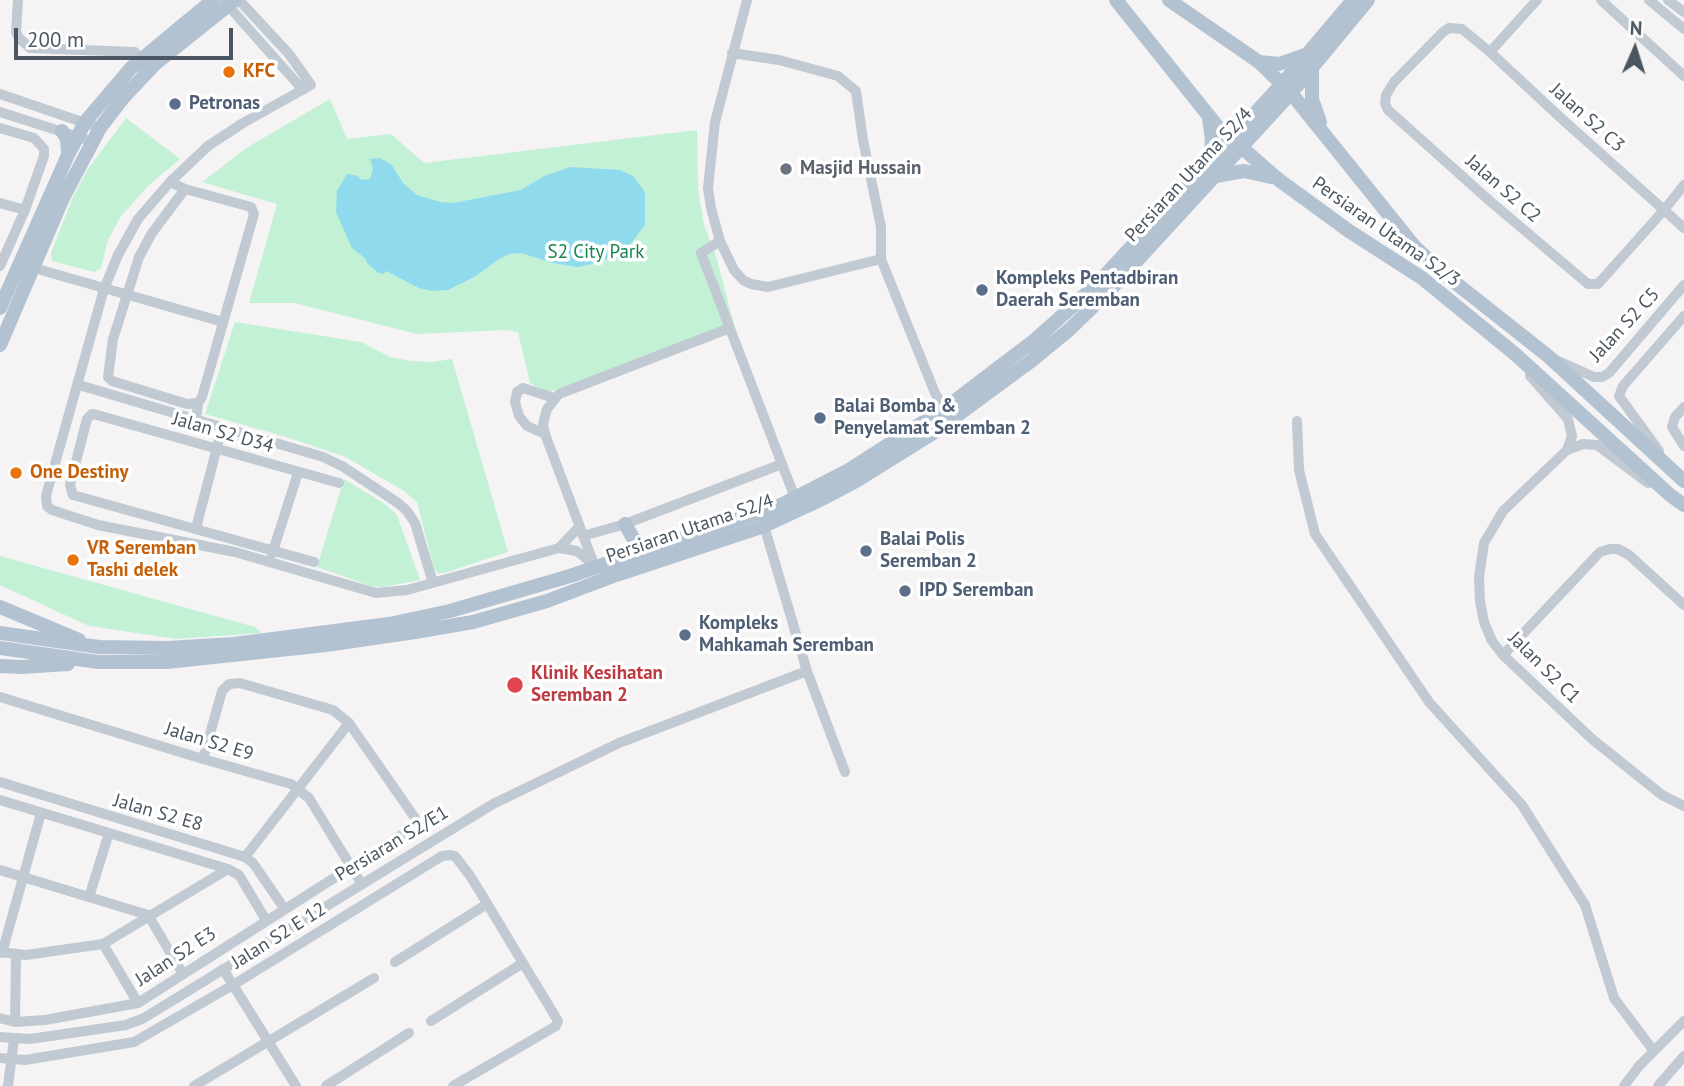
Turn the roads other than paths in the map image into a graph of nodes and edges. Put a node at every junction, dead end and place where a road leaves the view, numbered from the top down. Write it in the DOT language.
graph roads {
  1 [pos="18,0"];
  2 [pos="213,0"];
  3 [pos="747,0"];
  4 [pos="1116,0"];
  5 [pos="1169,0"];
  6 [pos="1353,0"];
  7 [pos="1368,0"];
  8 [pos="1537,0"];
  9 [pos="1601,0"];
  10 [pos="1649,0"];
  11 [pos="1668,0"];
  12 [pos="231,1"];
  13 [pos="1684,12"];
  14 [pos="1684,29"];
  15 [pos="1468,33"];
  16 [pos="135,52"];
  17 [pos="1490,52"];
  18 [pos="732,53"];
  19 [pos="1308,54"];
  20 [pos="1259,62"];
  21 [pos="1312,69"];
  22 [pos="1684,76"];
  23 [pos="1286,89"];
  24 [pos="0,94"];
  25 [pos="0,112"];
  26 [pos="1209,119"];
  27 [pos="85,122"];
  28 [pos="0,128"];
  29 [pos="62,131"];
  30 [pos="1323,131"];
  31 [pos="89,135"];
  32 [pos="1236,143"];
  33 [pos="68,155"];
  34 [pos="1210,161"];
  35 [pos="1212,177"];
  36 [pos="1279,180"];
  37 [pos="170,182"];
  38 [pos="1684,185"];
  39 [pos="185,189"];
  40 [pos="0,203"];
  41 [pos="25,210"];
  42 [pos="1664,210"];
  43 [pos="1684,228"];
  44 [pos="720,242"];
  45 [pos="881,259"];
  46 [pos="0,266"];
  47 [pos="26,266"];
  48 [pos="1684,285"];
  49 [pos="104,289"];
  50 [pos="127,295"];
  51 [pos="0,308"];
  52 [pos="1684,316"];
  53 [pos="223,322"];
  54 [pos="730,328"];
  55 [pos="0,345"];
  56 [pos="1515,354"];
  57 [pos="1548,356"];
  58 [pos="79,385"];
  59 [pos="554,398"];
  60 [pos="198,403"];
  61 [pos="1684,407"];
  62 [pos="947,415"];
  63 [pos="197,420"];
  64 [pos="1297,421"];
  65 [pos="222,428"];
  66 [pos="545,434"];
  67 [pos="1684,446"];
  68 [pos="216,449"];
  69 [pos="1567,450"];
  70 [pos="782,464"];
  71 [pos="1671,467"];
  72 [pos="298,473"];
  73 [pos="852,476"];
  74 [pos="1684,481"];
  75 [pos="339,483"];
  76 [pos="1670,495"];
  77 [pos="795,498"];
  78 [pos="1684,505"];
  79 [pos="125,509"];
  80 [pos="762,519"];
  81 [pos="625,524"];
  82 [pos="196,528"];
  83 [pos="119,529"];
  84 [pos="581,531"];
  85 [pos="559,548"];
  86 [pos="647,548"];
  87 [pos="274,549"];
  88 [pos="269,561"];
  89 [pos="314,562"];
  90 [pos="594,567"];
  91 [pos="616,575"];
  92 [pos="433,583"];
  93 [pos="1684,604"];
  94 [pos="0,607"];
  95 [pos="1,641"];
  96 [pos="98,654"];
  97 [pos="1503,654"];
  98 [pos="2,669"];
  99 [pos="807,671"];
  100 [pos="0,697"];
  101 [pos="349,723"];
  102 [pos="203,760"];
  103 [pos="845,772"];
  104 [pos="0,782"];
  105 [pos="298,788"];
  106 [pos="0,800"];
  107 [pos="1684,806"];
  108 [pos="41,813"];
  109 [pos="108,833"];
  110 [pos="245,857"];
  111 [pos="352,867"];
  112 [pos="228,869"];
  113 [pos="0,870"];
  114 [pos="25,878"];
  115 [pos="361,883"];
  116 [pos="89,897"];
  117 [pos="487,904"];
  118 [pos="284,908"];
  119 [pos="148,915"];
  120 [pos="266,920"];
  121 [pos="103,944"];
  122 [pos="1,952"];
  123 [pos="16,956"];
  124 [pos="395,962"];
  125 [pos="523,963"];
  126 [pos="223,970"];
  127 [pos="183,974"];
  128 [pos="374,978"];
  129 [pos="233,985"];
  130 [pos="138,1003"];
  131 [pos="0,1018"];
  132 [pos="432,1021"];
  133 [pos="1684,1021"];
  134 [pos="15,1022"];
  135 [pos="409,1033"];
  136 [pos="0,1037"];
  137 [pos="14,1039"];
  138 [pos="269,1042"];
  139 [pos="1653,1050"];
  140 [pos="1684,1056"];
  141 [pos="6,1059"];
  142 [pos="1626,1083"];
  143 [pos="8,1086"];
  144 [pos="194,1086"];
  145 [pos="296,1086"];
  146 [pos="326,1086"];
  147 [pos="453,1086"];
  148 [pos="1658,1086"];
  1 -- 16 [label="street"];
  2 -- 27 [label="main road"];
  3 -- 18 [label="street"];
  4 -- 26 [label="main road, Persiaran Utama S2/3"];
  5 -- 20 [label="main road, Persiaran Utama S2/3"];
  6 -- 19 [label="main road, Persiaran Utama S2/4"];
  7 -- 21 [label="main road, Persiaran Utama S2/4"];
  8 -- 17 [label="street"];
  9 -- 22 [label="street"];
  10 -- 14 [label="street"];
  11 -- 13 [label="street"];
  12 -- 31 [label="main road"];
  12 -- 37 [label="street"];
  15 -- 17 [label="street, Jalan S2 C3"];
  15 -- 42 [label="street, Jalan S2 C2"];
  17 -- 42 [label="street, Jalan S2 C3"];
  18 -- 44 [label="street"];
  18 -- 45 [label="street"];
  19 -- 20 [label="main road"];
  19 -- 23 [label="main road, Persiaran Utama S2/4"];
  20 -- 23 [label="main road, Persiaran Utama S2/3"];
  21 -- 23 [label="main road, Persiaran Utama S2/4"];
  21 -- 30 [label="main road"];
  23 -- 30 [label="main road, Persiaran Utama S2/3"];
  23 -- 32 [label="main road, Persiaran Utama S2/4"];
  24 -- 27 [label="street"];
  25 -- 29 [label="street"];
  26 -- 32 [label="main road, Persiaran Utama S2/3"];
  26 -- 34 [label="main road"];
  27 -- 31 [label="main road"];
  28 -- 41 [label="street"];
  29 -- 31 [label="street"];
  29 -- 33 [label="main road"];
  30 -- 57 [label="main road, Persiaran Utama S2/3"];
  31 -- 33 [label="main road"];
  31 -- 47 [label="main road"];
  32 -- 34 [label="main road, Persiaran Utama S2/4"];
  32 -- 35 [label="main road, Persiaran Utama S2/4"];
  32 -- 36 [label="main road, Persiaran Utama S2/3"];
  33 -- 47 [label="main road"];
  34 -- 62 [label="main road, Persiaran Utama S2/4"];
  35 -- 36 [label="main road"];
  35 -- 62 [label="main road, Persiaran Utama S2/4"];
  36 -- 56 [label="main road, Persiaran Utama S2/3"];
  37 -- 39 [label="street"];
  37 -- 49 [label="street"];
  38 -- 42 [label="street, Jalan S2 C2"];
  39 -- 50 [label="street"];
  39 -- 53 [label="street"];
  40 -- 41 [label="street"];
  41 -- 46 [label="street"];
  42 -- 43 [label="street, Jalan S2 C3"];
  44 -- 45 [label="street"];
  44 -- 54 [label="street"];
  45 -- 62 [label="street"];
  47 -- 49 [label="street"];
  47 -- 51 [label="main road"];
  47 -- 55 [label="main road"];
  48 -- 57 [label="street, Jalan S2 C5"];
  49 -- 50 [label="street"];
  49 -- 58 [label="street"];
  50 -- 53 [label="street"];
  50 -- 60 [label="street"];
  52 -- 71 [label="street, Jalan S2 C5"];
  53 -- 60 [label="street"];
  54 -- 59 [label="street"];
  54 -- 70 [label="street"];
  56 -- 69 [label="street"];
  56 -- 76 [label="main road, Persiaran Utama S2/3"];
  57 -- 71 [label="main road, Persiaran Utama S2/3"];
  58 -- 63 [label="street"];
  58 -- 83 [label="street"];
  59 -- 66 [label="street"];
  59 -- 66 [label="street"];
  60 -- 63 [label="street"];
  61 -- 67 [label="street"];
  62 -- 73 [label="main road, Persiaran Utama S2/4"];
  63 -- 65 [label="street"];
  64 -- 139 [label="street"];
  65 -- 68 [label="street"];
  65 -- 92 [label="street"];
  66 -- 84 [label="street"];
  68 -- 72 [label="street, Jalan S2 D34"];
  68 -- 79 [label="street, Jalan S2 D34"];
  68 -- 82 [label="street"];
  69 -- 76 [label="street"];
  69 -- 97 [label="street, Jalan S2 C1"];
  70 -- 77 [label="street"];
  70 -- 81 [label="street"];
  71 -- 74 [label="main road, Persiaran Utama S2/3"];
  72 -- 75 [label="street, Jalan S2 D34"];
  72 -- 87 [label="street"];
  73 -- 77 [label="main road, Persiaran Utama S2/4"];
  73 -- 80 [label="main road, Persiaran Utama S2/4"];
  76 -- 78 [label="main road, Persiaran Utama S2/3"];
  77 -- 80 [label="main road, Persiaran Utama S2/4"];
  79 -- 82 [label="street"];
  79 -- 83 [label="street"];
  80 -- 86 [label="main road, Persiaran Utama S2/4"];
  80 -- 91 [label="main road, Persiaran Utama S2/4"];
  80 -- 99 [label="street"];
  81 -- 84 [label="street"];
  81 -- 86 [label="main road"];
  82 -- 87 [label="street"];
  83 -- 88 [label="street"];
  84 -- 85 [label="street"];
  84 -- 90 [label="street"];
  85 -- 90 [label="street"];
  85 -- 92 [label="street"];
  86 -- 90 [label="main road, Persiaran Utama S2/4"];
  87 -- 88 [label="street"];
  87 -- 89 [label="street"];
  88 -- 92 [label="street"];
  90 -- 91 [label="main road"];
  90 -- 96 [label="main road, Persiaran Utama S2/4"];
  91 -- 96 [label="main road, Persiaran Utama S2/4"];
  93 -- 97 [label="street"];
  94 -- 96 [label="main road"];
  95 -- 96 [label="main road, Persiaran Utama S2/4"];
  96 -- 98 [label="main road"];
  97 -- 107 [label="street, Jalan S2 C1"];
  99 -- 103 [label="street"];
  99 -- 115 [label="street, Persiaran S2/E1"];
  100 -- 102 [label="street, Jalan S2 E9"];
  101 -- 102 [label="street"];
  101 -- 105 [label="street"];
  101 -- 111 [label="street, Jalan S2 E3"];
  102 -- 105 [label="street, Jalan S2 E9"];
  104 -- 110 [label="street, Jalan S2 E8"];
  105 -- 110 [label="street"];
  105 -- 111 [label="street"];
  106 -- 108 [label="street"];
  108 -- 109 [label="street"];
  108 -- 114 [label="street"];
  109 -- 112 [label="street"];
  109 -- 116 [label="street"];
  110 -- 118 [label="street"];
  111 -- 115 [label="street"];
  111 -- 118 [label="street, Jalan S2 E3"];
  112 -- 119 [label="street"];
  112 -- 120 [label="street"];
  113 -- 114 [label="street"];
  114 -- 116 [label="street"];
  114 -- 122 [label="street"];
  115 -- 126 [label="street, Persiaran S2/E1"];
  116 -- 119 [label="street"];
  117 -- 124 [label="street"];
  117 -- 125 [label="street"];
  117 -- 129 [label="street, Jalan S2 E 12"];
  118 -- 120 [label="street, Jalan S2 E3"];
  119 -- 121 [label="street"];
  119 -- 127 [label="street"];
  120 -- 127 [label="street, Jalan S2 E3"];
  121 -- 123 [label="street"];
  121 -- 130 [label="street"];
  122 -- 123 [label="street"];
  123 -- 134 [label="street"];
  125 -- 132 [label="street"];
  125 -- 147 [label="street"];
  126 -- 129 [label="street"];
  126 -- 137 [label="street, Persiaran S2/E1"];
  127 -- 130 [label="street, Jalan S2 E3"];
  128 -- 138 [label="street"];
  129 -- 138 [label="street"];
  129 -- 141 [label="street, Jalan S2 E 12"];
  130 -- 134 [label="street, Jalan S2 E3"];
  131 -- 134 [label="street, Jalan S2 E3"];
  133 -- 139 [label="street"];
  135 -- 146 [label="street"];
  136 -- 137 [label="street, Persiaran S2/E1"];
  137 -- 141 [label="street"];
  138 -- 144 [label="street"];
  138 -- 145 [label="street"];
  139 -- 142 [label="street"];
  140 -- 148 [label="street"];
  141 -- 143 [label="street"];
}
